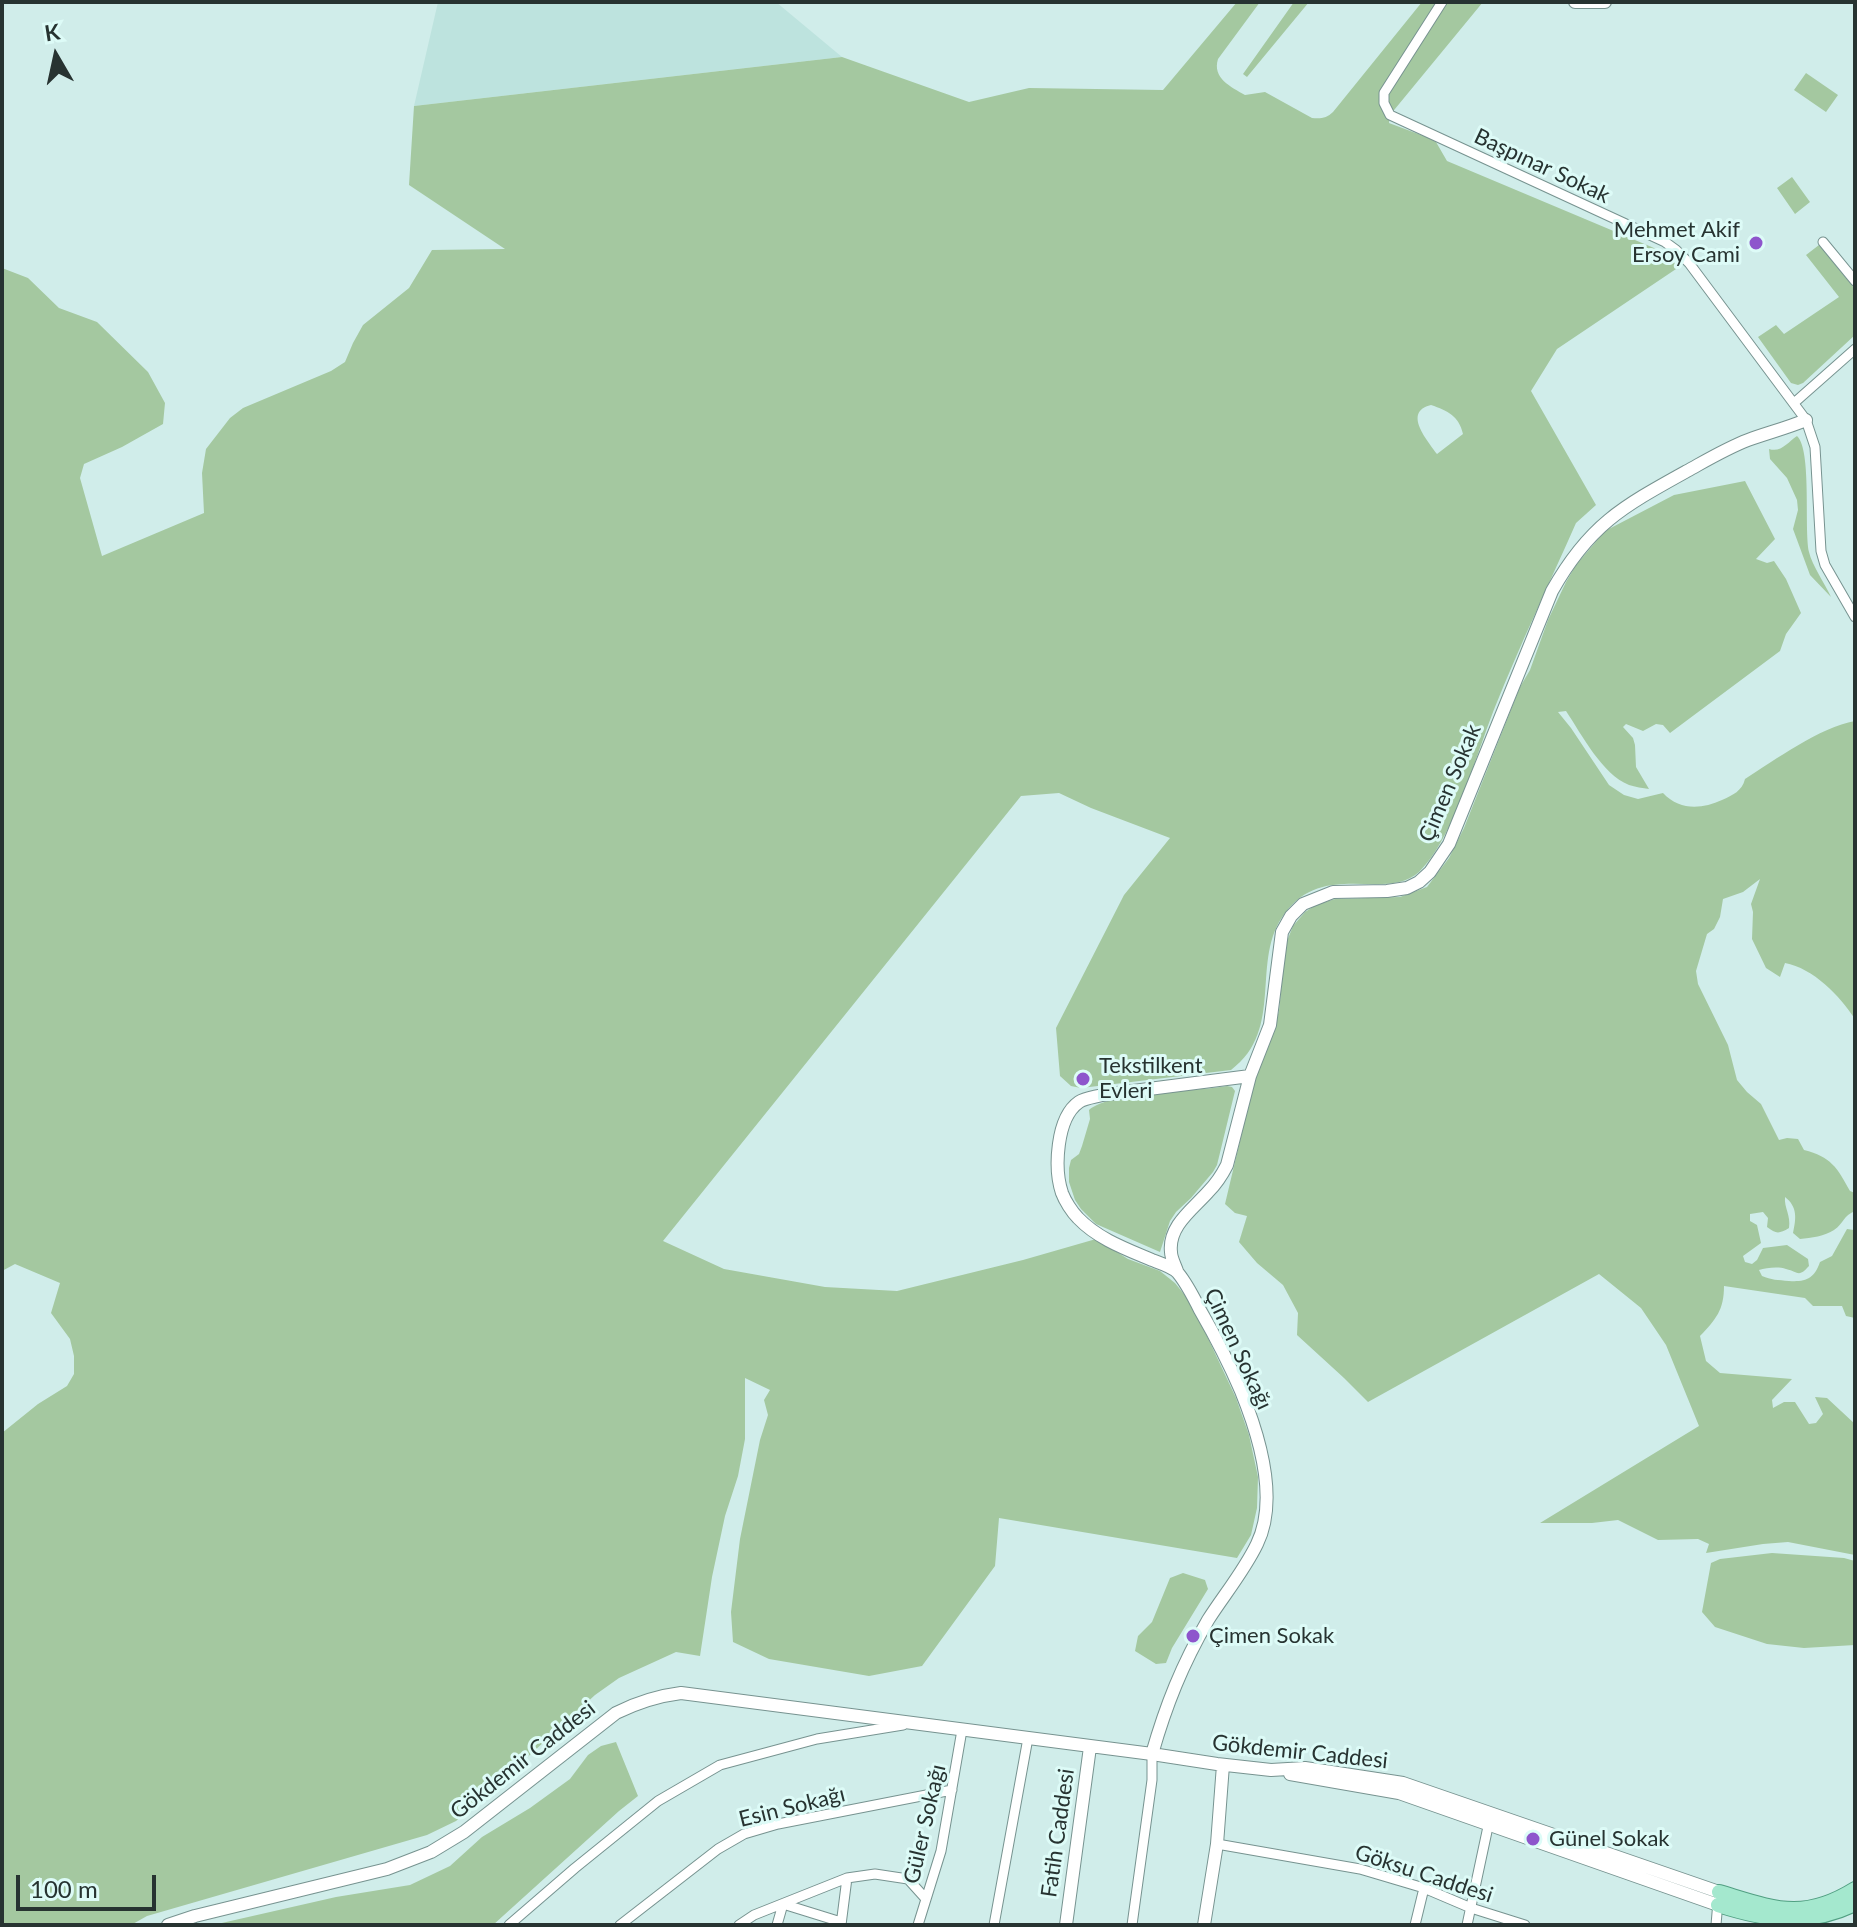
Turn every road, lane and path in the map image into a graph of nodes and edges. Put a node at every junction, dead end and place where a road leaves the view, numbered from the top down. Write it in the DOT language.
graph roads {
  1 [pos="1442,2"];
  2 [pos="1575,2"];
  3 [pos="1605,2"];
  4 [pos="1823,242"];
  5 [pos="1855,281"];
  6 [pos="1855,349"];
  7 [pos="1794,403"];
  8 [pos="1806,420"];
  9 [pos="1855,617"];
  10 [pos="1250,1076"];
  11 [pos="1177,1271"];
  12 [pos="910,1724"];
  13 [pos="962,1730"];
  14 [pos="1028,1738"];
  15 [pos="1090,1747"];
  16 [pos="1152,1754"];
  17 [pos="1223,1765"];
  18 [pos="952,1790"];
  19 [pos="1490,1820"];
  20 [pos="1217,1844"];
  21 [pos="847,1878"];
  22 [pos="1424,1888"];
  23 [pos="1855,1889"];
  24 [pos="926,1899"];
  25 [pos="1718,1899"];
  26 [pos="783,1904"];
  27 [pos="1855,1904"];
  28 [pos="1471,1908"];
  29 [pos="1781,1922"];
  30 [pos="841,1924"];
  31 [pos="168,1925"];
  32 [pos="509,1925"];
  33 [pos="620,1925"];
  34 [pos="739,1925"];
  35 [pos="777,1925"];
  36 [pos="918,1925"];
  37 [pos="994,1925"];
  38 [pos="1066,1925"];
  39 [pos="1132,1925"];
  40 [pos="1204,1925"];
  41 [pos="1415,1925"];
  42 [pos="1467,1925"];
  43 [pos="1524,1925"];
  44 [pos="1716,1925"];
  45 [pos="1763,1925"];
  1 -- 7 [label="street, Başpınar Sokak"];
  2 -- 3 [label="main road"];
  4 -- 5 [label="street"];
  6 -- 7 [label="street"];
  7 -- 8 [label="street, Başpınar Sokak"];
  8 -- 9 [label="street, Başpınar Sokak"];
  8 -- 10 [label="main road, Çimen Sokak"];
  10 -- 11 [label="main road, Çimen Sokak"];
  10 -- 11 [label="main road, Çimen Sokağı"];
  11 -- 16 [label="main road, Çimen Sokağı"];
  12 -- 13 [label="main road, Gökdemir Caddesi"];
  12 -- 31 [label="main road, Gökdemir Caddesi"];
  12 -- 32 [label="street, Gökdemir Caddesi"];
  13 -- 14 [label="main road, Gökdemir Caddesi"];
  13 -- 18 [label="street, Güler Sokağı"];
  14 -- 15 [label="main road, Gökdemir Caddesi"];
  14 -- 37 [label="street"];
  15 -- 16 [label="main road, Gökdemir Caddesi"];
  15 -- 38 [label="main road, Fatih Caddesi"];
  16 -- 17 [label="main road, Gökdemir Caddesi"];
  16 -- 39 [label="street, Çimen Sokağı"];
  17 -- 19 [label="main road, Gökdemir Caddesi"];
  17 -- 20 [label="main road"];
  18 -- 24 [label="street, Güler Sokağı"];
  18 -- 33 [label="street, Esin Sokağı"];
  19 -- 25 [label="main road, Gökdemir Caddesi"];
  19 -- 28 [label="street"];
  20 -- 22 [label="street, Göksu Caddesi"];
  20 -- 40 [label="main road"];
  21 -- 24 [label="street"];
  21 -- 26 [label="street"];
  21 -- 30 [label="street"];
  22 -- 28 [label="street, Göksu Caddesi"];
  22 -- 41 [label="street"];
  23 -- 25 [label="main road"];
  24 -- 36 [label="street, Güler Sokağı"];
  25 -- 29 [label="main road"];
  25 -- 44 [label="street"];
  26 -- 30 [label="street"];
  26 -- 34 [label="street"];
  26 -- 35 [label="street"];
  27 -- 29 [label="main road"];
  28 -- 42 [label="street"];
  28 -- 43 [label="street, Göksu Caddesi"];
  29 -- 45 [label="main road"];
}
